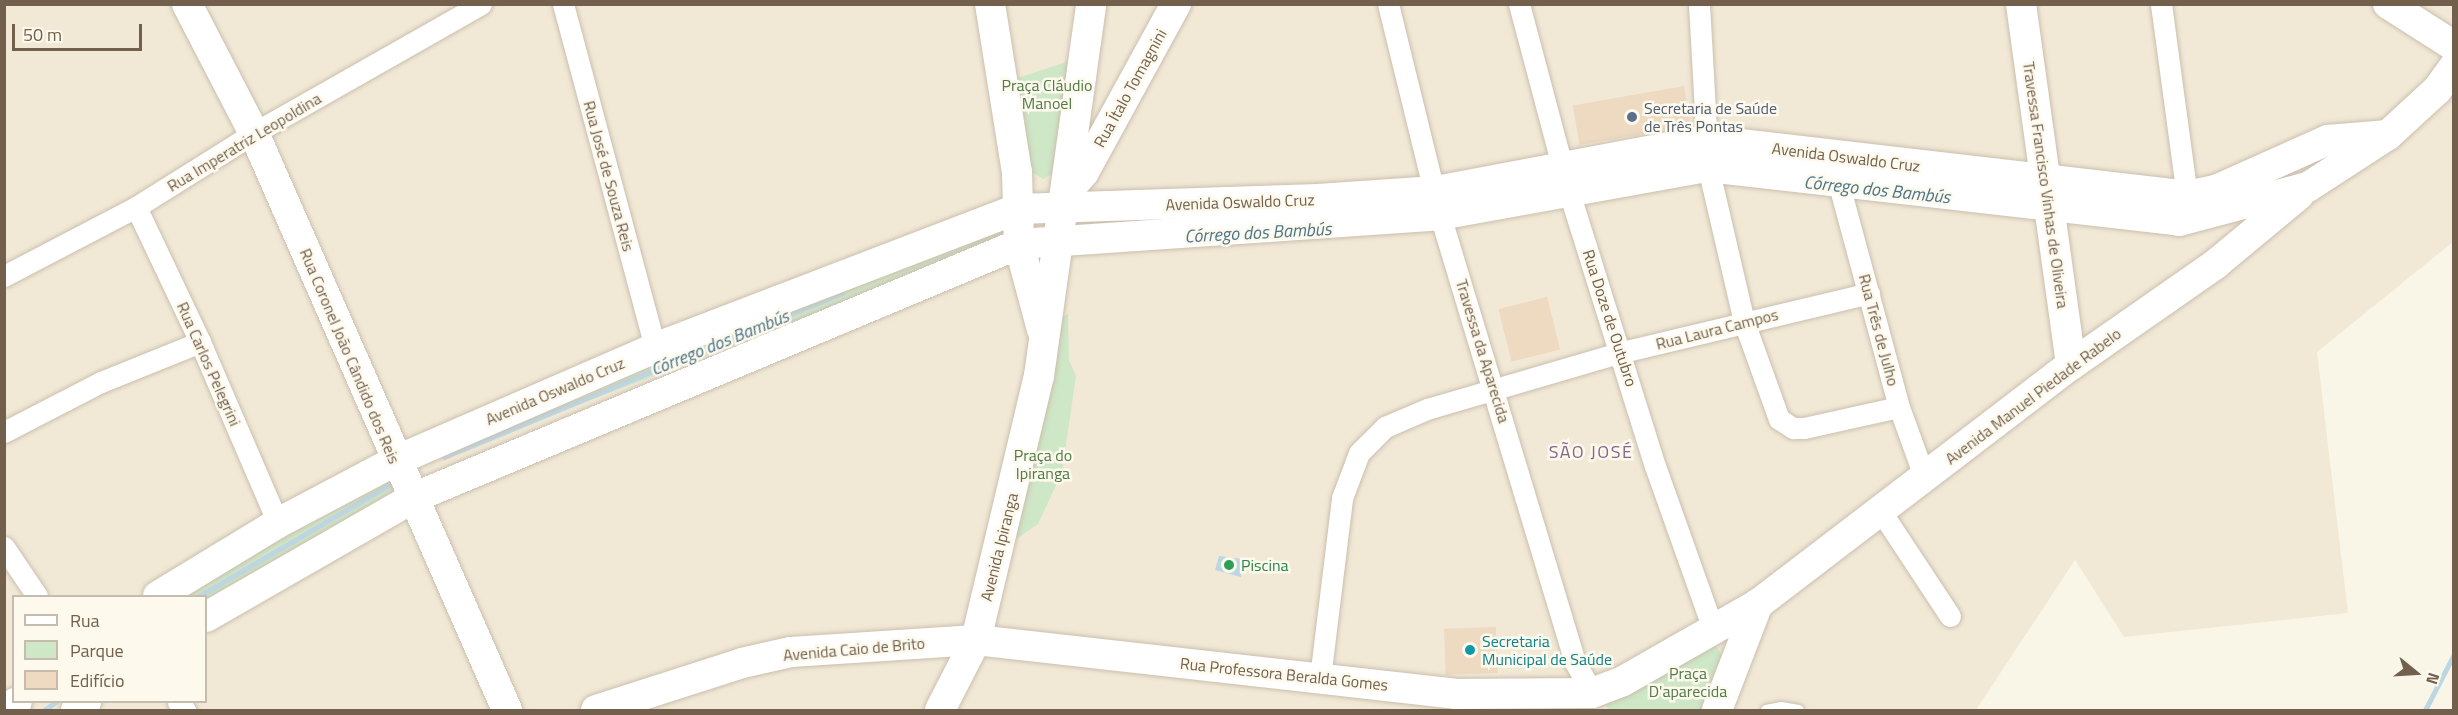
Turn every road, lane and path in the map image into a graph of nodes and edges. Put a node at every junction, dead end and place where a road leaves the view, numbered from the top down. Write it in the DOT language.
graph roads {
  1 [pos="187,4"];
  2 [pos="481,4"];
  3 [pos="563,4"];
  4 [pos="990,4"];
  5 [pos="1091,4"];
  6 [pos="1176,4"];
  7 [pos="1388,4"];
  8 [pos="1519,4"];
  9 [pos="1699,4"];
  10 [pos="2021,4"];
  11 [pos="2161,4"];
  12 [pos="2388,4"];
  13 [pos="2454,46"];
  14 [pos="2454,67"];
  15 [pos="254,133"];
  16 [pos="2388,135"];
  17 [pos="1707,153"];
  18 [pos="1566,179"];
  19 [pos="1838,180"];
  20 [pos="1069,187"];
  21 [pos="2308,187"];
  22 [pos="2046,192"];
  23 [pos="2187,196"];
  24 [pos="1438,203"];
  25 [pos="136,207"];
  26 [pos="1018,209"];
  27 [pos="1060,240"];
  28 [pos="1019,244"];
  29 [pos="6,273"];
  30 [pos="1869,293"];
  31 [pos="1744,322"];
  32 [pos="200,342"];
  33 [pos="1045,342"];
  34 [pos="655,348"];
  35 [pos="1622,352"];
  36 [pos="2071,365"];
  37 [pos="1497,392"];
  38 [pos="1899,406"];
  39 [pos="4,432"];
  40 [pos="395,461"];
  41 [pos="1925,479"];
  42 [pos="413,498"];
  43 [pos="1880,510"];
  44 [pos="278,523"];
  45 [pos="4,547"];
  46 [pos="36,595"];
  47 [pos="161,595"];
  48 [pos="1758,604"];
  49 [pos="207,616"];
  50 [pos="1950,616"];
  51 [pos="1713,628"];
  52 [pos="976,640"];
  53 [pos="1735,663"];
  54 [pos="1320,678"];
  55 [pos="1456,702"];
  56 [pos="1597,702"];
  57 [pos="507,711"];
  58 [pos="596,711"];
  59 [pos="940,711"];
  60 [pos="1717,711"];
  61 [pos="1766,711"];
  62 [pos="1799,711"];
  1 -- 15 [label="main road, Rua Coronel João Cândido dos Reis"];
  2 -- 15 [label="street, Rua Imperatriz Leopoldina"];
  3 -- 34 [label="street, Rua José de Souza Reis"];
  4 -- 26 [label="main road, Avenida Ipiranga"];
  5 -- 20 [label="main road, Avenida Ipiranga"];
  6 -- 20 [label="main road, Rua Ítalo Tomagnini"];
  7 -- 24 [label="street, Travessa da Aparecida"];
  8 -- 18 [label="street, Rua Doze de Outubro"];
  9 -- 17 [label="street"];
  10 -- 22 [label="main road, Travessa Francisco Vinhas de Oliveira"];
  11 -- 23 [label="street"];
  12 -- 13 [label="main road"];
  14 -- 16 [label="main road, Avenida Oswaldo Cruz"];
  15 -- 25 [label="street, Rua Imperatriz Leopoldina"];
  15 -- 40 [label="main road, Rua Coronel João Cândido dos Reis"];
  16 -- 21 [label="main road, Avenida Oswaldo Cruz"];
  16 -- 23 [label="main road, Avenida Oswaldo Cruz"];
  17 -- 18 [label="main road, Avenida Oswaldo Cruz"];
  17 -- 19 [label="main road, Avenida Oswaldo Cruz"];
  17 -- 22 [label="main road, Avenida Oswaldo Cruz"];
  17 -- 31 [label="street"];
  18 -- 24 [label="main road, Avenida Oswaldo Cruz"];
  18 -- 35 [label="street, Rua Doze de Outubro"];
  19 -- 22 [label="main road, Avenida Oswaldo Cruz"];
  19 -- 30 [label="street, Rua Três de Julho"];
  20 -- 24 [label="main road, Avenida Oswaldo Cruz"];
  20 -- 26 [label="main road, Avenida Oswaldo Cruz"];
  20 -- 27 [label="main road, Avenida Ipiranga"];
  21 -- 22 [label="main road, Avenida Oswaldo Cruz"];
  21 -- 36 [label="main road, Avenida Manuel Piedade Rabelo"];
  22 -- 23 [label="main road, Avenida Oswaldo Cruz"];
  22 -- 36 [label="main road, Travessa Francisco Vinhas de Oliveira"];
  24 -- 27 [label="main road, Avenida Oswaldo Cruz"];
  24 -- 37 [label="street, Travessa da Aparecida"];
  25 -- 29 [label="street, Rua Imperatriz Leopoldina"];
  25 -- 32 [label="street, Rua Carlos Pelegrini"];
  26 -- 28 [label="main road, Avenida Ipiranga"];
  26 -- 34 [label="main road, Avenida Oswaldo Cruz"];
  27 -- 28 [label="main road, Avenida Oswaldo Cruz"];
  27 -- 33 [label="main road, Avenida Ipiranga"];
  28 -- 33 [label="main road, Avenida Ipiranga"];
  28 -- 42 [label="main road, Avenida Oswaldo Cruz"];
  30 -- 31 [label="street, Rua Laura Campos"];
  30 -- 38 [label="street, Rua Três de Julho"];
  31 -- 35 [label="street, Rua Laura Campos"];
  31 -- 38 [label="street"];
  32 -- 39 [label="street"];
  32 -- 44 [label="street, Rua Carlos Pelegrini"];
  33 -- 52 [label="main road, Avenida Ipiranga"];
  34 -- 40 [label="main road, Avenida Oswaldo Cruz"];
  35 -- 37 [label="street, Rua Laura Campos"];
  35 -- 51 [label="street, Rua Doze de Outubro"];
  36 -- 41 [label="main road, Avenida Manuel Piedade Rabelo"];
  37 -- 54 [label="street, Rua Laura Campos"];
  37 -- 56 [label="street, Travessa da Aparecida"];
  38 -- 41 [label="street, Rua Três de Julho"];
  40 -- 42 [label="main road, Rua Coronel João Cândido dos Reis"];
  40 -- 44 [label="main road, Avenida Oswaldo Cruz"];
  41 -- 43 [label="main road, Avenida Manuel Piedade Rabelo"];
  42 -- 49 [label="main road, Avenida Oswaldo Cruz"];
  42 -- 57 [label="main road, Rua Coronel João Cândido dos Reis"];
  43 -- 48 [label="main road, Avenida Manuel Piedade Rabelo"];
  43 -- 50 [label="street"];
  44 -- 47 [label="main road, Avenida Oswaldo Cruz"];
  45 -- 46 [label="street"];
  48 -- 51 [label="main road"];
  48 -- 53 [label="main road"];
  51 -- 53 [label="main road"];
  51 -- 56 [label="main road"];
  52 -- 54 [label="main road, Rua Professora Beralda Gomes"];
  52 -- 58 [label="main road, Avenida Caio de Brito"];
  52 -- 59 [label="main road, Avenida Ipiranga"];
  53 -- 60 [label="main road"];
  54 -- 55 [label="main road, Rua Professora Beralda Gomes"];
  55 -- 56 [label="main road, Rua Professora Beralda Gomes"];
  61 -- 62 [label="lane"];
}
